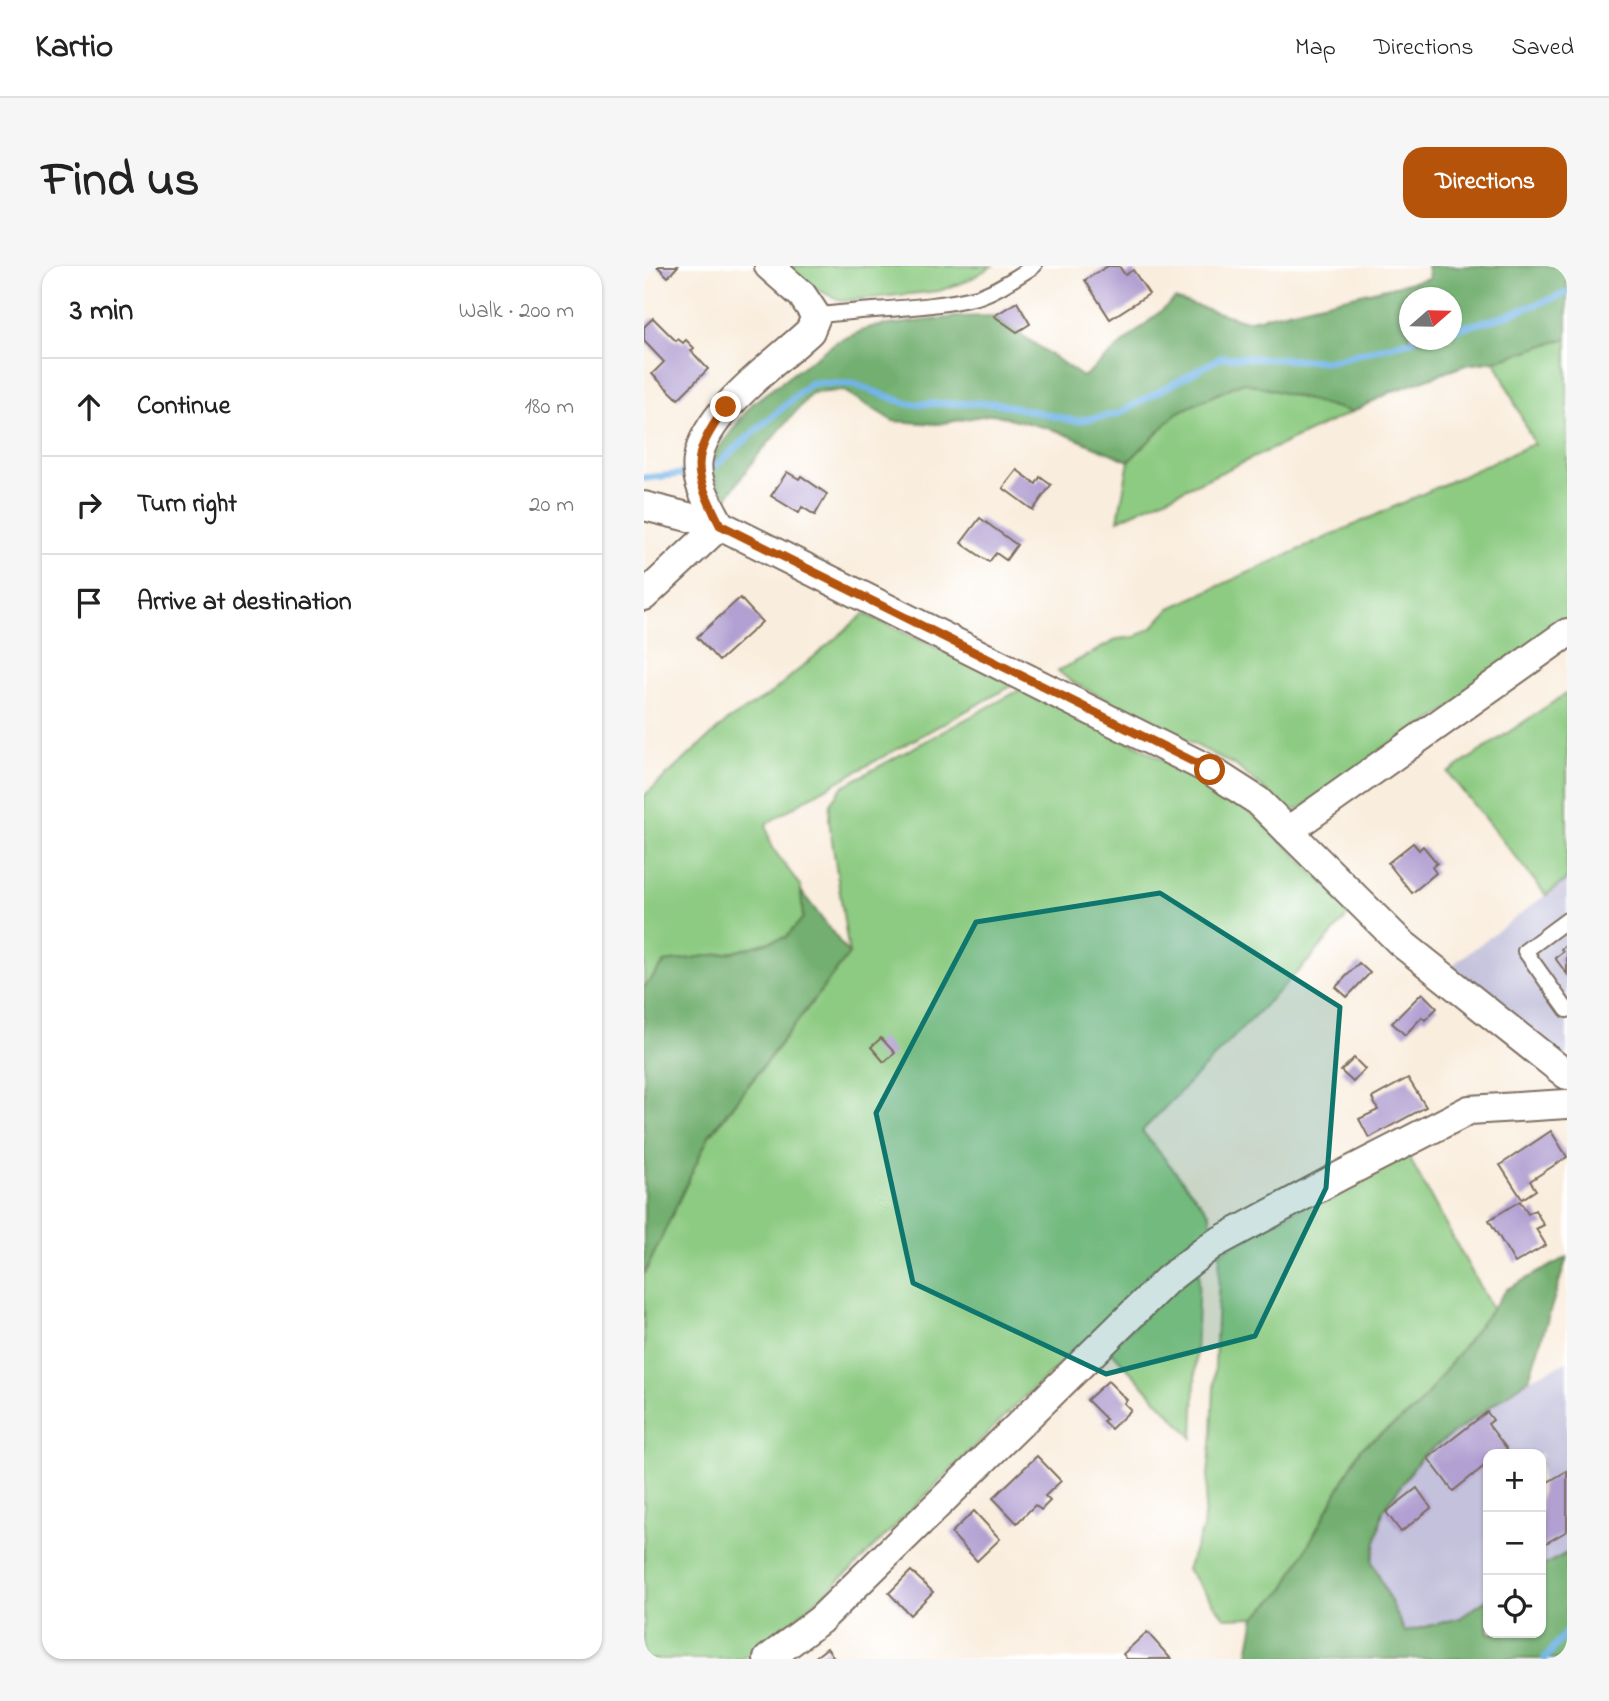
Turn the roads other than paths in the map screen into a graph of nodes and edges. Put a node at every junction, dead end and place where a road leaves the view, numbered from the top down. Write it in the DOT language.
graph roads {
  1 [pos="769,266"];
  2 [pos="1034,266"];
  3 [pos="816,316"];
  4 [pos="644,506"];
  5 [pos="720,525"];
  6 [pos="644,596"];
  7 [pos="1567,633"];
  8 [pos="1288,831"];
  9 [pos="1567,920"];
  10 [pos="1567,1010"];
  11 [pos="1567,1075"];
  12 [pos="1567,1104"];
  13 [pos="768,1659"];
  1 -- 3 [label="street"];
  2 -- 3 [label="lane"];
  3 -- 5 [label="street"];
  4 -- 5 [label="street"];
  5 -- 6 [label="street"];
  5 -- 8 [label="street"];
  7 -- 8 [label="street"];
  8 -- 11 [label="street"];
  9 -- 10 [label="lane"];
  12 -- 13 [label="street"];
}
